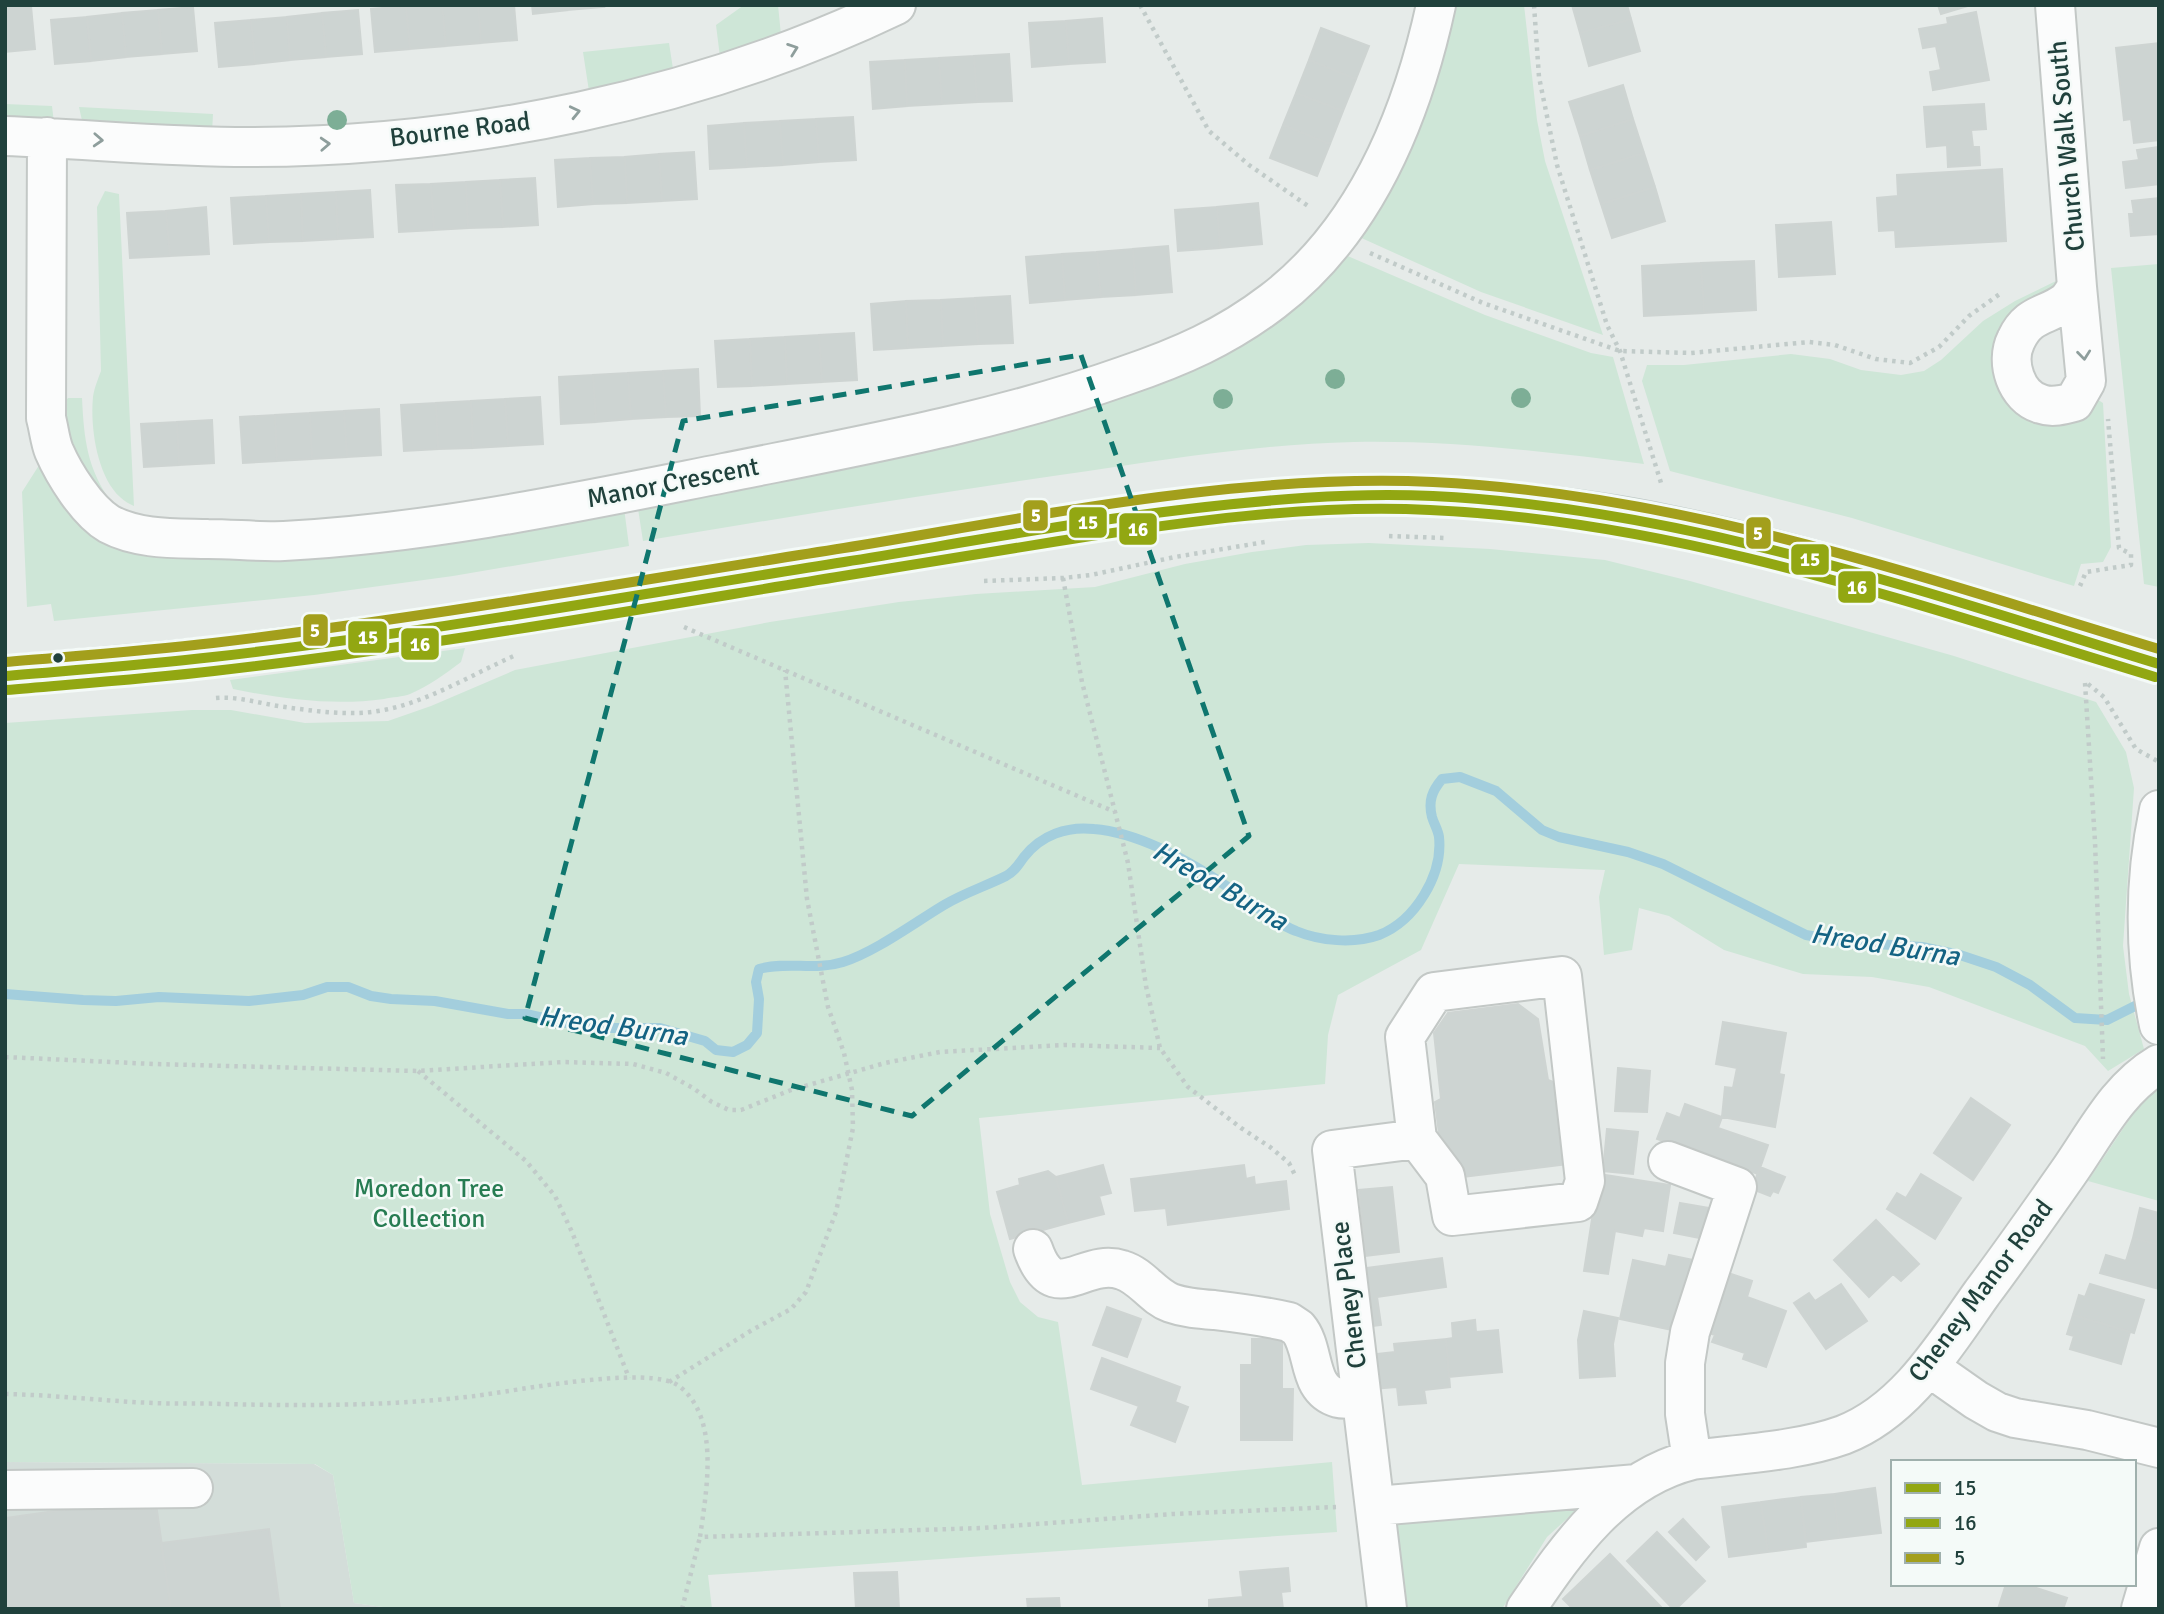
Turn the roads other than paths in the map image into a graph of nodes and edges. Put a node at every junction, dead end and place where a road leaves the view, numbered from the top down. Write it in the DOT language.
graph roads {
  1 [pos="896,5"];
  2 [pos="1436,5"];
  3 [pos="2056,5"];
  4 [pos="5,136"];
  5 [pos="47,138"];
  6 [pos="2077,287"];
  7 [pos="2159,664"];
  8 [pos="5,676"];
  9 [pos="2159,810"];
  10 [pos="2158,1020"];
  11 [pos="2159,1064"];
  12 [pos="1417,1139"];
  13 [pos="1668,1161"];
  14 [pos="1033,1249"];
  15 [pos="1929,1367"];
  16 [pos="1361,1398"];
  17 [pos="2159,1448"];
  18 [pos="1692,1460"];
  19 [pos="1637,1484"];
  20 [pos="193,1488"];
  21 [pos="5,1490"];
  22 [pos="1376,1506"];
  23 [pos="2159,1548"];
  24 [pos="1387,1609"];
  25 [pos="1526,1609"];
  26 [pos="2141,1609"];
  5 -- 1 [label="street, Bourne Road, one-way"];
  2 -- 5 [label="street, Manor Crescent"];
  3 -- 6 [label="street, Church Walk South"];
  4 -- 5 [label="street, Bourne Road"];
  7 -- 8 [label="main road"];
  9 -- 10 [label="street"];
  11 -- 15 [label="street, Cheney Manor Road"];
  12 -- 12 [label="street"];
  12 -- 16 [label="street, Cheney Place"];
  13 -- 18 [label="street"];
  14 -- 16 [label="street, Cheney Place"];
  15 -- 17 [label="street"];
  15 -- 18 [label="street, Cheney Manor Road"];
  16 -- 22 [label="street, Cheney Place"];
  18 -- 19 [label="street, Cheney Manor Road"];
  19 -- 22 [label="street, Cheney Manor Road"];
  19 -- 25 [label="street, Cheney Manor Road"];
  20 -- 21 [label="street"];
  22 -- 24 [label="street"];
  23 -- 26 [label="street"];
}
